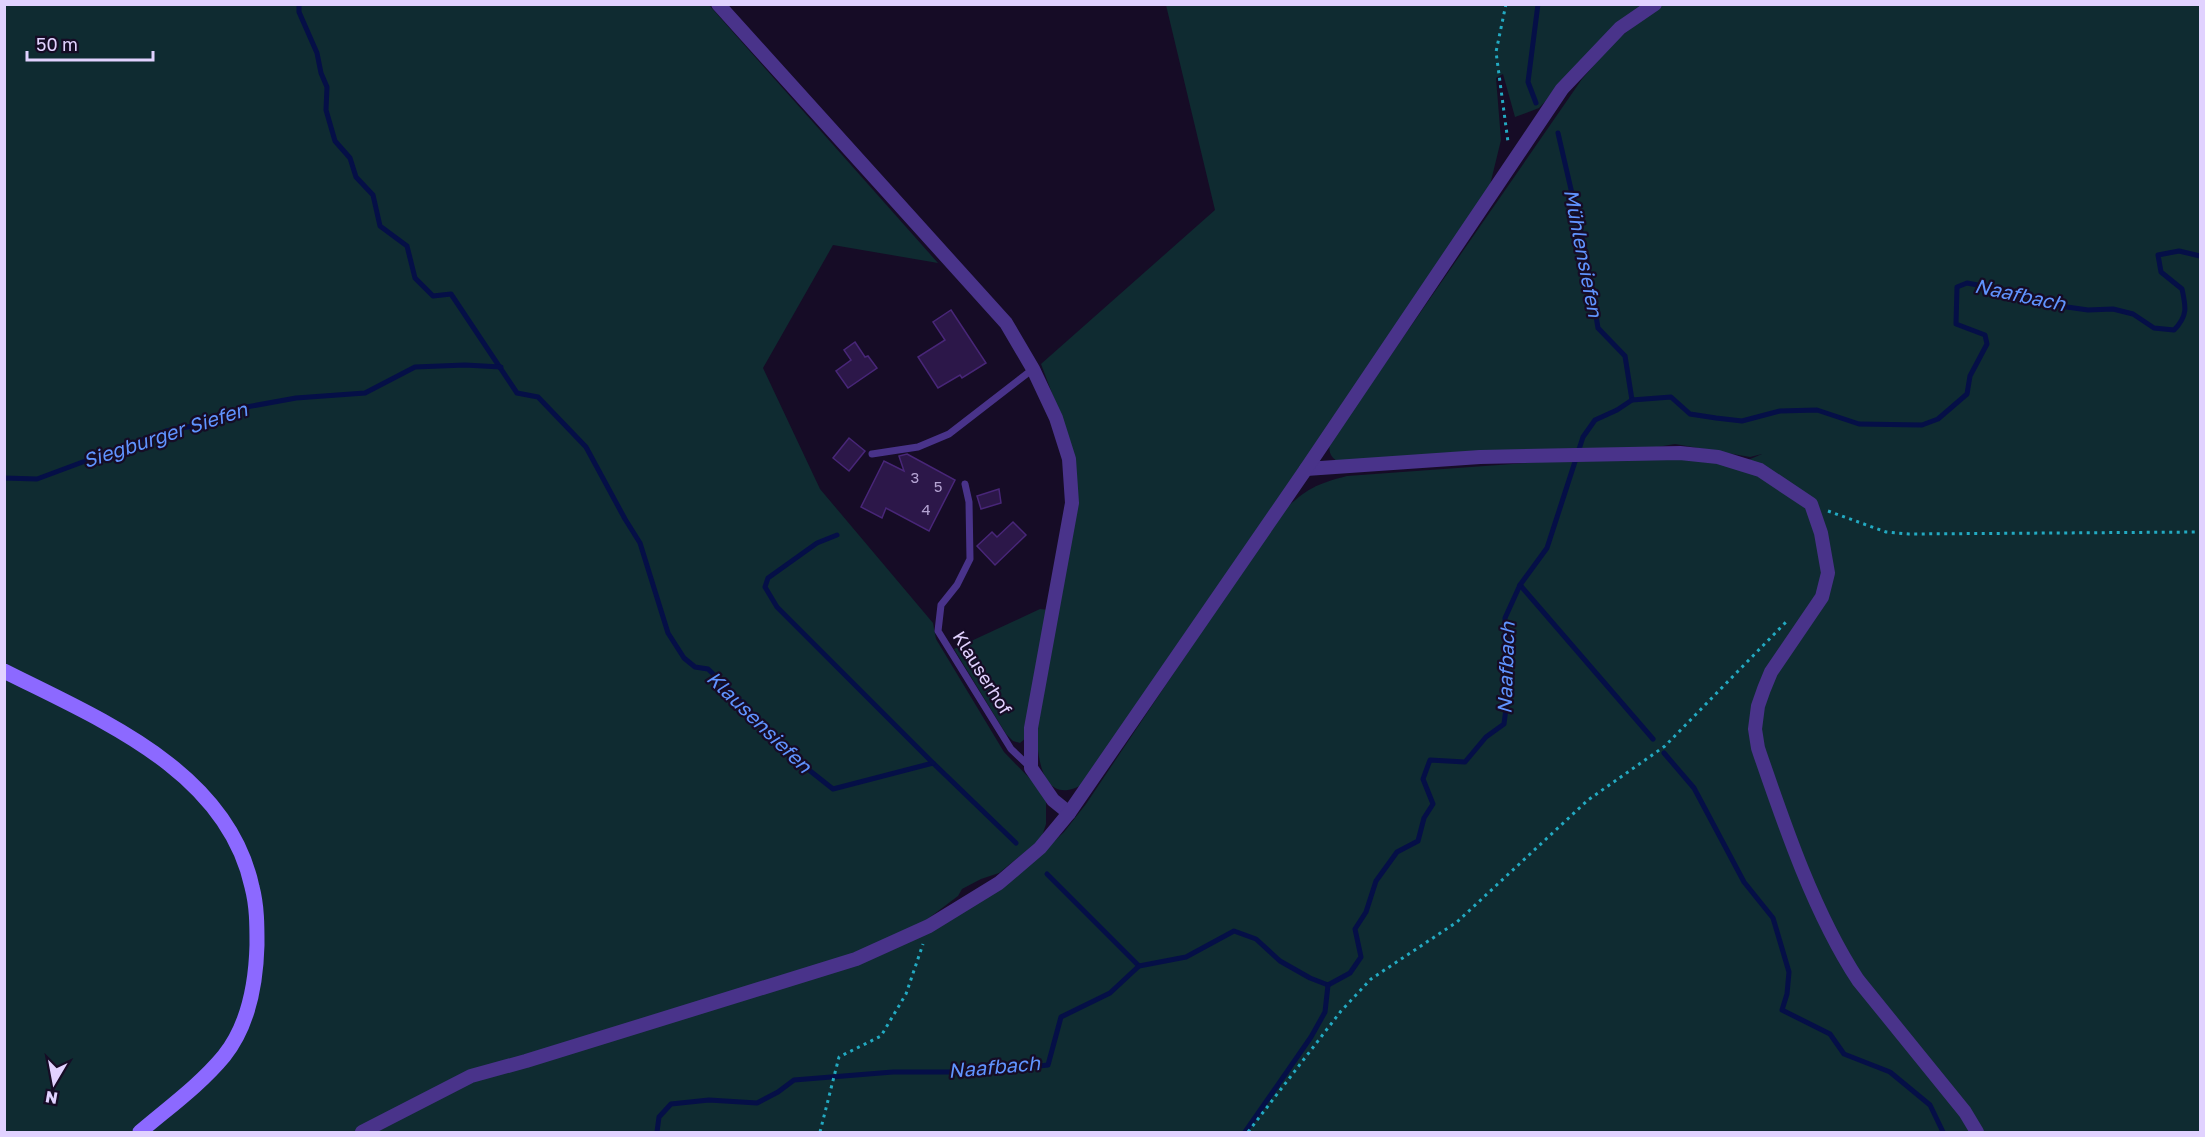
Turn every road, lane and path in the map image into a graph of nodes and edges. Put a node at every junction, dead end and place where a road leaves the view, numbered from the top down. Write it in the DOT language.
graph roads {
  1 [pos="718,4"];
  2 [pos="1506,4"];
  3 [pos="1655,4"];
  4 [pos="1512,164"];
  5 [pos="1033,369"];
  6 [pos="872,454"];
  7 [pos="1306,470"];
  8 [pos="964,484"];
  9 [pos="1811,504"];
  10 [pos="2200,532"];
  11 [pos="1788,621"];
  12 [pos="4,671"];
  13 [pos="1031,768"];
  14 [pos="1069,813"];
  15 [pos="929,926"];
  16 [pos="140,1132"];
  17 [pos="362,1132"];
  18 [pos="820,1132"];
  19 [pos="1248,1132"];
  20 [pos="1977,1132"];
  1 -- 5 [label="street"];
  2 -- 4 [label="path"];
  3 -- 4 [label="street"];
  4 -- 7 [label="street"];
  5 -- 6 [label="lane"];
  5 -- 13 [label="street"];
  7 -- 9 [label="street"];
  7 -- 14 [label="street"];
  8 -- 13 [label="lane, Klauserhof"];
  9 -- 10 [label="path"];
  9 -- 20 [label="street"];
  11 -- 19 [label="path"];
  12 -- 16 [label="main road"];
  13 -- 14 [label="street"];
  14 -- 15 [label="street"];
  15 -- 17 [label="street"];
  15 -- 18 [label="path"];
}
